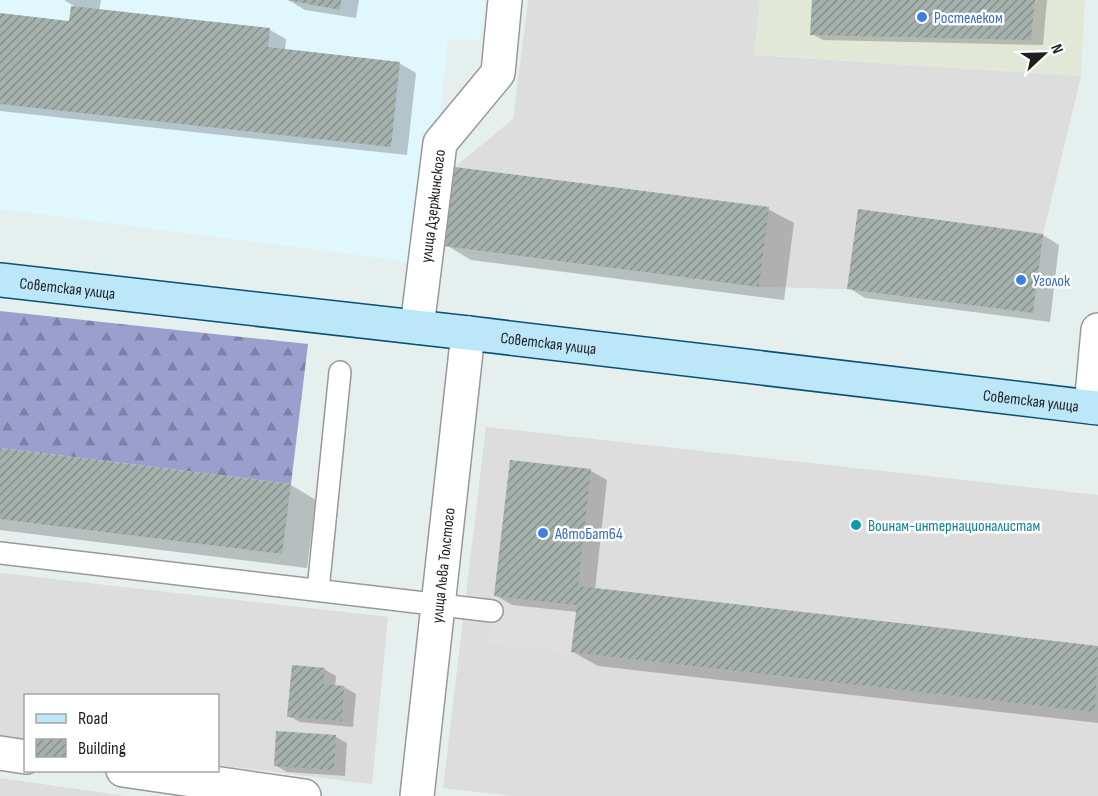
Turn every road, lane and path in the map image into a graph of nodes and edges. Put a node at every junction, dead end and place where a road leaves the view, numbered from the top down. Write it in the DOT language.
graph roads {
  1 [pos="505,0"];
  2 [pos="0,280"];
  3 [pos="417,327"];
  4 [pos="1098,330"];
  5 [pos="468,333"];
  6 [pos="340,372"];
  7 [pos="1095,408"];
  8 [pos="0,552"];
  9 [pos="318,590"];
  10 [pos="438,603"];
  11 [pos="492,611"];
  12 [pos="0,753"];
  13 [pos="24,757"];
  14 [pos="130,772"];
  15 [pos="304,796"];
  16 [pos="417,796"];
  1 -- 3 [label="street, улица Дзержинского"];
  2 -- 3 [label="main road, Советская улица"];
  3 -- 5 [label="main road, Советская улица"];
  4 -- 7 [label="street"];
  5 -- 7 [label="main road, Советская улица"];
  5 -- 10 [label="street, улица Льва Толстого"];
  6 -- 9 [label="lane"];
  8 -- 9 [label="lane"];
  9 -- 10 [label="lane"];
  10 -- 11 [label="lane"];
  10 -- 16 [label="street, улица Льва Толстого"];
  12 -- 13 [label="street"];
  14 -- 15 [label="street"];
}
